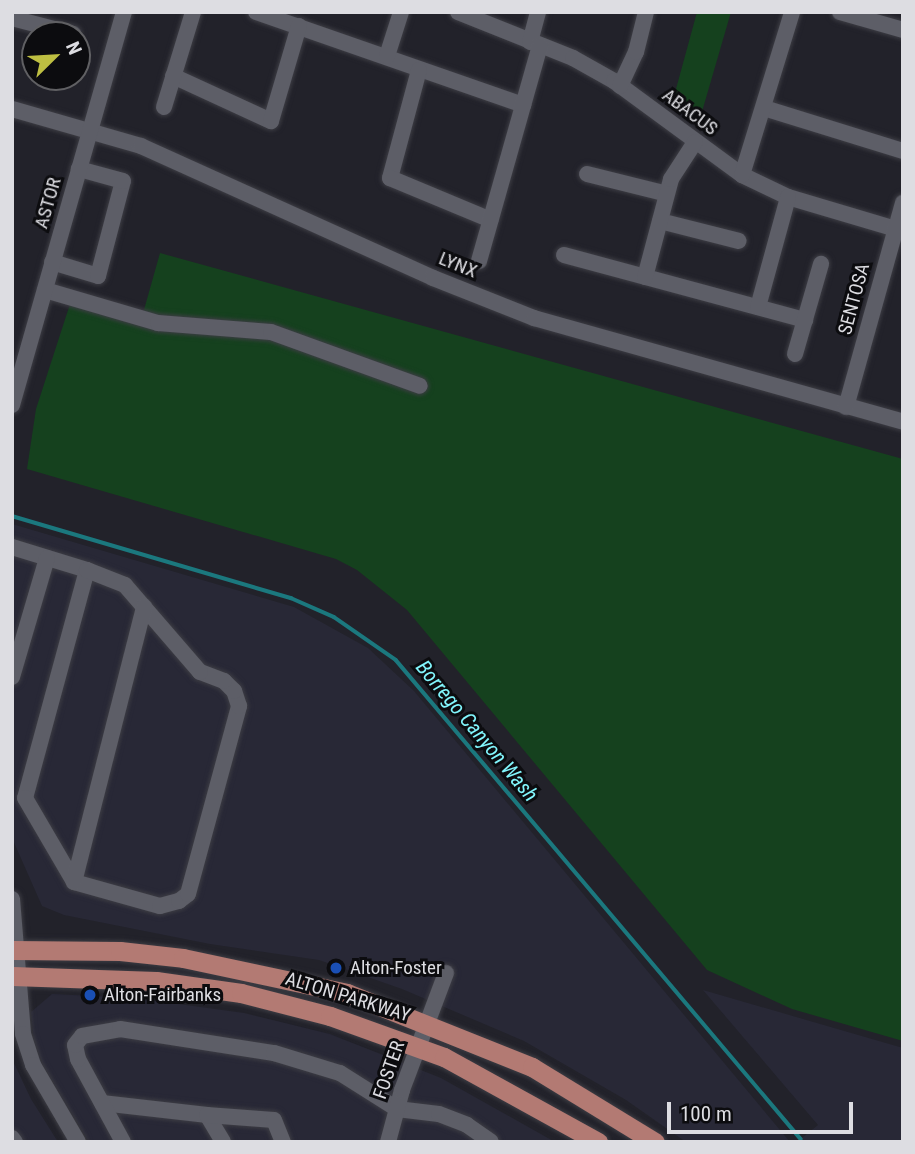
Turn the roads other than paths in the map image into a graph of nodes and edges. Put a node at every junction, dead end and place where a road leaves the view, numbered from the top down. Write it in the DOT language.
graph roads {
  1 [pos="124,12"];
  2 [pos="193,12"];
  3 [pos="256,12"];
  4 [pos="401,12"];
  5 [pos="538,12"];
  6 [pos="646,12"];
  7 [pos="792,12"];
  8 [pos="841,12"];
  9 [pos="461,13"];
  10 [pos="12,18"];
  11 [pos="35,18"];
  12 [pos="299,26"];
  13 [pos="903,30"];
  14 [pos="535,44"];
  15 [pos="387,56"];
  16 [pos="419,70"];
  17 [pos="173,76"];
  18 [pos="620,86"];
  19 [pos="523,105"];
  20 [pos="164,107"];
  21 [pos="764,108"];
  22 [pos="12,110"];
  23 [pos="91,129"];
  24 [pos="695,142"];
  25 [pos="903,151"];
  26 [pos="79,170"];
  27 [pos="587,174"];
  28 [pos="742,175"];
  29 [pos="667,194"];
  30 [pos="788,197"];
  31 [pos="903,203"];
  32 [pos="491,220"];
  33 [pos="660,221"];
  34 [pos="899,230"];
  35 [pos="739,241"];
  36 [pos="564,255"];
  37 [pos="479,261"];
  38 [pos="52,262"];
  39 [pos="821,264"];
  40 [pos="645,277"];
  41 [pos="45,290"];
  42 [pos="758,307"];
  43 [pos="805,320"];
  44 [pos="795,354"];
  45 [pos="420,386"];
  46 [pos="12,405"];
  47 [pos="846,407"];
  48 [pos="903,422"];
  49 [pos="12,547"];
  50 [pos="47,558"];
  51 [pos="87,570"];
  52 [pos="144,607"];
  53 [pos="12,677"];
  54 [pos="74,882"];
  55 [pos="12,899"];
  56 [pos="15,950"];
  57 [pos="446,973"];
  58 [pos="15,976"];
  59 [pos="428,1022"];
  60 [pos="419,1046"];
  61 [pos="102,1103"];
  62 [pos="397,1109"];
  63 [pos="207,1115"];
  64 [pos="78,1142"];
  65 [pos="123,1142"];
  66 [pos="223,1142"];
  67 [pos="283,1142"];
  68 [pos="388,1142"];
  69 [pos="491,1142"];
  70 [pos="598,1142"];
  71 [pos="655,1142"];
  1 -- 23 [label="street, ASTOR"];
  2 -- 17 [label="street"];
  3 -- 12 [label="street"];
  4 -- 15 [label="street"];
  5 -- 14 [label="street"];
  6 -- 18 [label="street"];
  7 -- 21 [label="street"];
  8 -- 13 [label="street"];
  9 -- 14 [label="street, ABACUS"];
  10 -- 11 [label="street"];
  12 -- 15 [label="street"];
  12 -- 17 [label="street"];
  14 -- 18 [label="street, ABACUS"];
  14 -- 19 [label="street"];
  15 -- 16 [label="street"];
  16 -- 19 [label="street"];
  16 -- 32 [label="street"];
  17 -- 20 [label="street"];
  18 -- 24 [label="street, ABACUS"];
  19 -- 32 [label="street"];
  21 -- 25 [label="street"];
  21 -- 28 [label="street"];
  22 -- 23 [label="street, LYNX"];
  23 -- 26 [label="street, ASTOR"];
  23 -- 47 [label="street, LYNX"];
  24 -- 28 [label="street, ABACUS"];
  24 -- 29 [label="street"];
  26 -- 38 [label="street, ASTOR"];
  26 -- 38 [label="street"];
  27 -- 29 [label="street"];
  28 -- 30 [label="street, ABACUS"];
  29 -- 33 [label="street"];
  30 -- 34 [label="street, ABACUS"];
  30 -- 42 [label="street"];
  31 -- 34 [label="street, SENTOSA"];
  32 -- 37 [label="street"];
  33 -- 35 [label="street"];
  33 -- 40 [label="street"];
  34 -- 47 [label="street, SENTOSA"];
  36 -- 40 [label="street"];
  38 -- 41 [label="street, ASTOR"];
  39 -- 43 [label="street"];
  40 -- 42 [label="street"];
  41 -- 45 [label="street"];
  41 -- 46 [label="street, ASTOR"];
  42 -- 43 [label="street"];
  43 -- 44 [label="street"];
  47 -- 48 [label="street, LYNX"];
  49 -- 50 [label="street"];
  50 -- 51 [label="street"];
  50 -- 53 [label="street"];
  51 -- 52 [label="street"];
  51 -- 54 [label="street"];
  52 -- 54 [label="street"];
  52 -- 54 [label="street"];
  55 -- 56 [label="street"];
  56 -- 58 [label="street"];
  56 -- 59 [label="main road, ALTON PARKWAY"];
  57 -- 59 [label="street, FOSTER"];
  58 -- 60 [label="main road, ALTON PARKWAY"];
  58 -- 64 [label="street"];
  59 -- 60 [label="street, FOSTER"];
  59 -- 71 [label="main road, ALTON PARKWAY"];
  60 -- 62 [label="street, FOSTER"];
  60 -- 70 [label="main road, ALTON PARKWAY"];
  61 -- 62 [label="street"];
  61 -- 63 [label="street"];
  61 -- 65 [label="street"];
  62 -- 68 [label="street, FOSTER"];
  62 -- 69 [label="street"];
  63 -- 66 [label="street"];
  63 -- 67 [label="street"];
}
